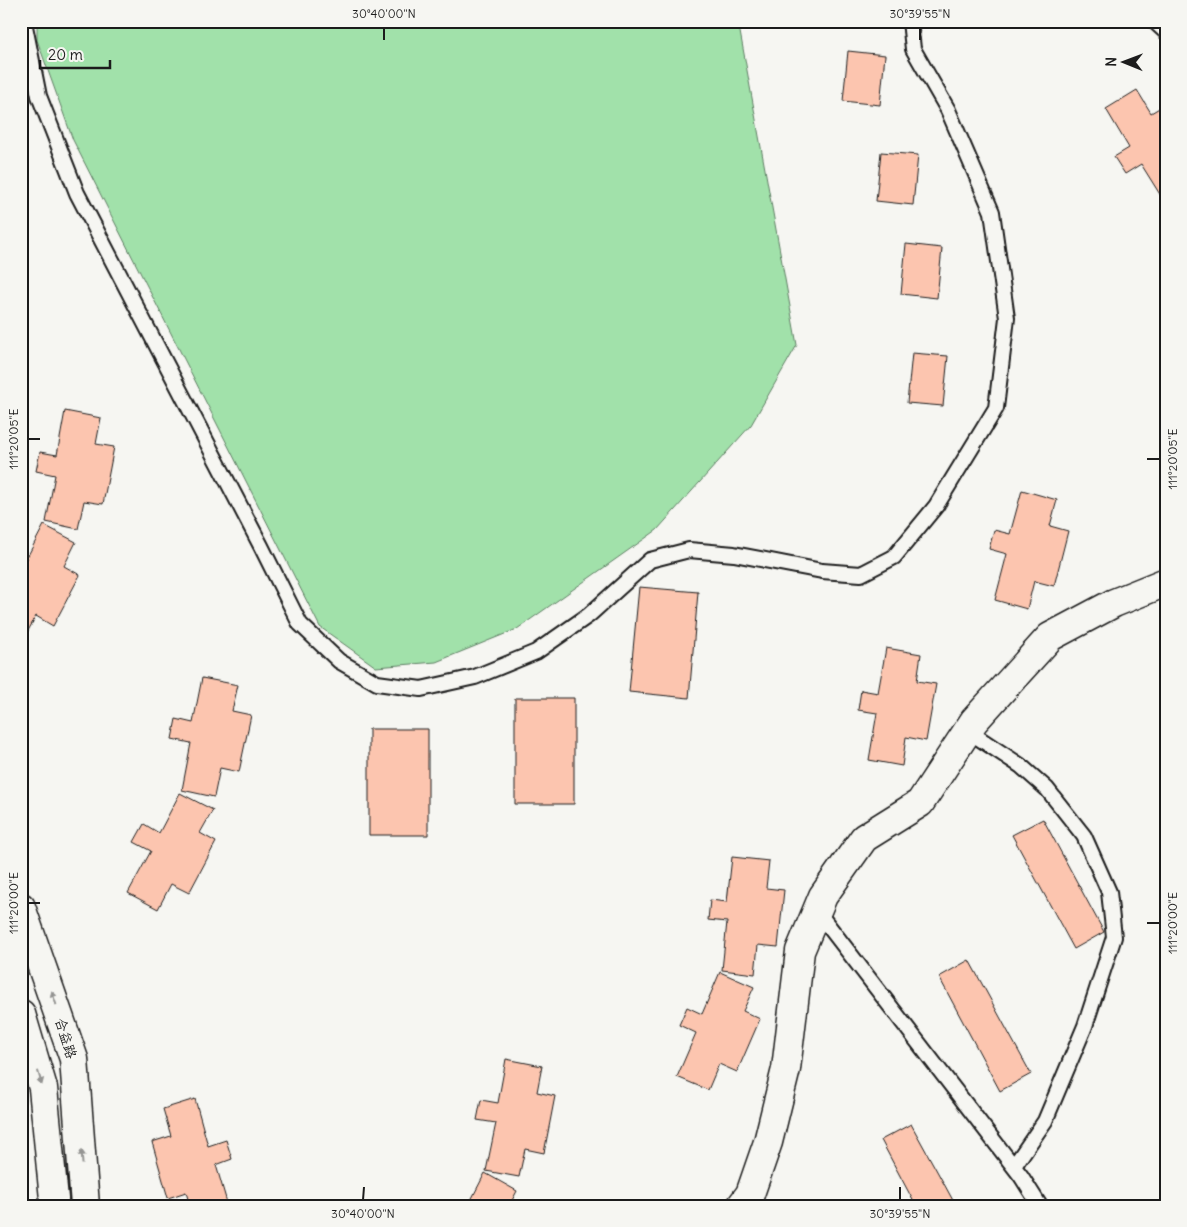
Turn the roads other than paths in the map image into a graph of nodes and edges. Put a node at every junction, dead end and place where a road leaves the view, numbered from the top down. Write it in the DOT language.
graph roads {
  1 [pos="24,21"];
  2 [pos="910,21"];
  3 [pos="1154,21"];
  4 [pos="1166,32"];
  5 [pos="1166,582"];
  6 [pos="968,731"];
  7 [pos="21,907"];
  8 [pos="816,910"];
  9 [pos="21,1014"];
  10 [pos="1014,1166"];
  11 [pos="53,1206"];
  12 [pos="85,1206"];
  13 [pos="741,1206"];
  14 [pos="1040,1206"];
  1 -- 2 [label="lane"];
  3 -- 4 [label="lane"];
  5 -- 6 [label="street"];
  6 -- 8 [label="street"];
  6 -- 10 [label="lane"];
  12 -- 7 [label="street, 合益路, one-way"];
  8 -- 10 [label="lane"];
  8 -- 13 [label="street"];
  9 -- 11 [label="street, one-way"];
  10 -- 14 [label="lane"];
}
